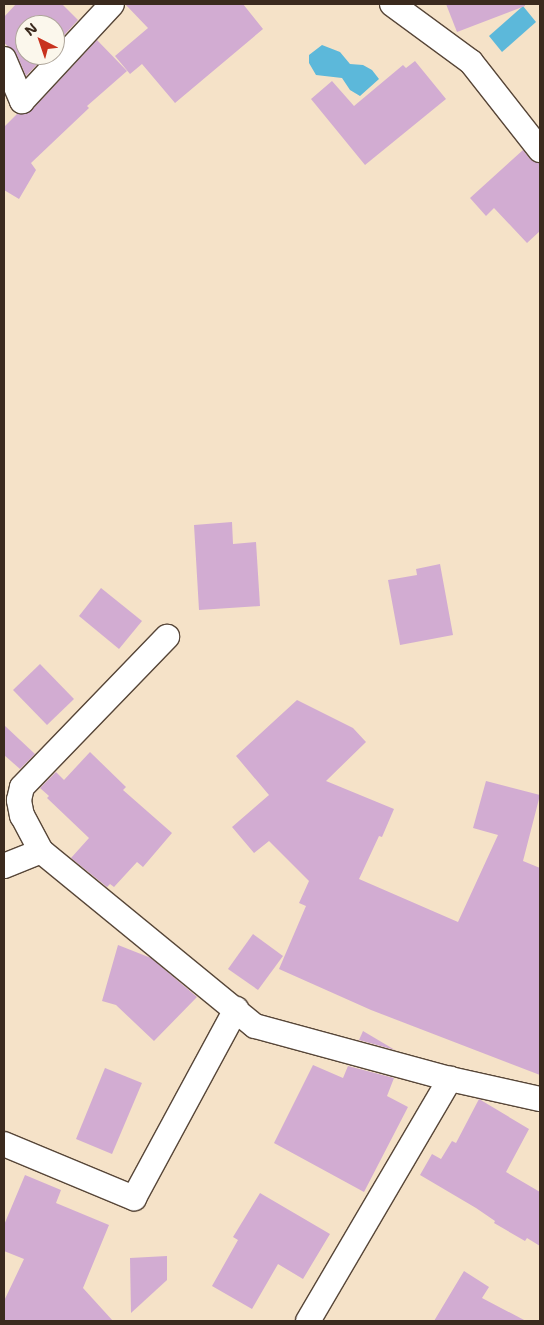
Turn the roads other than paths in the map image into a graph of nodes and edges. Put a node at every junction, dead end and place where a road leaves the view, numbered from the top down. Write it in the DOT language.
graph roads {
  1 [pos="112,4"];
  2 [pos="392,4"];
  3 [pos="4,59"];
  4 [pos="540,150"];
  5 [pos="167,637"];
  6 [pos="41,851"];
  7 [pos="4,866"];
  8 [pos="236,1009"];
  9 [pos="450,1079"];
  10 [pos="540,1099"];
  11 [pos="4,1144"];
  12 [pos="308,1321"];
  1 -- 3 [label="street"];
  2 -- 4 [label="street"];
  5 -- 6 [label="street"];
  6 -- 7 [label="street"];
  6 -- 8 [label="street"];
  8 -- 9 [label="street"];
  8 -- 11 [label="street"];
  9 -- 10 [label="street"];
  9 -- 12 [label="street"];
}
